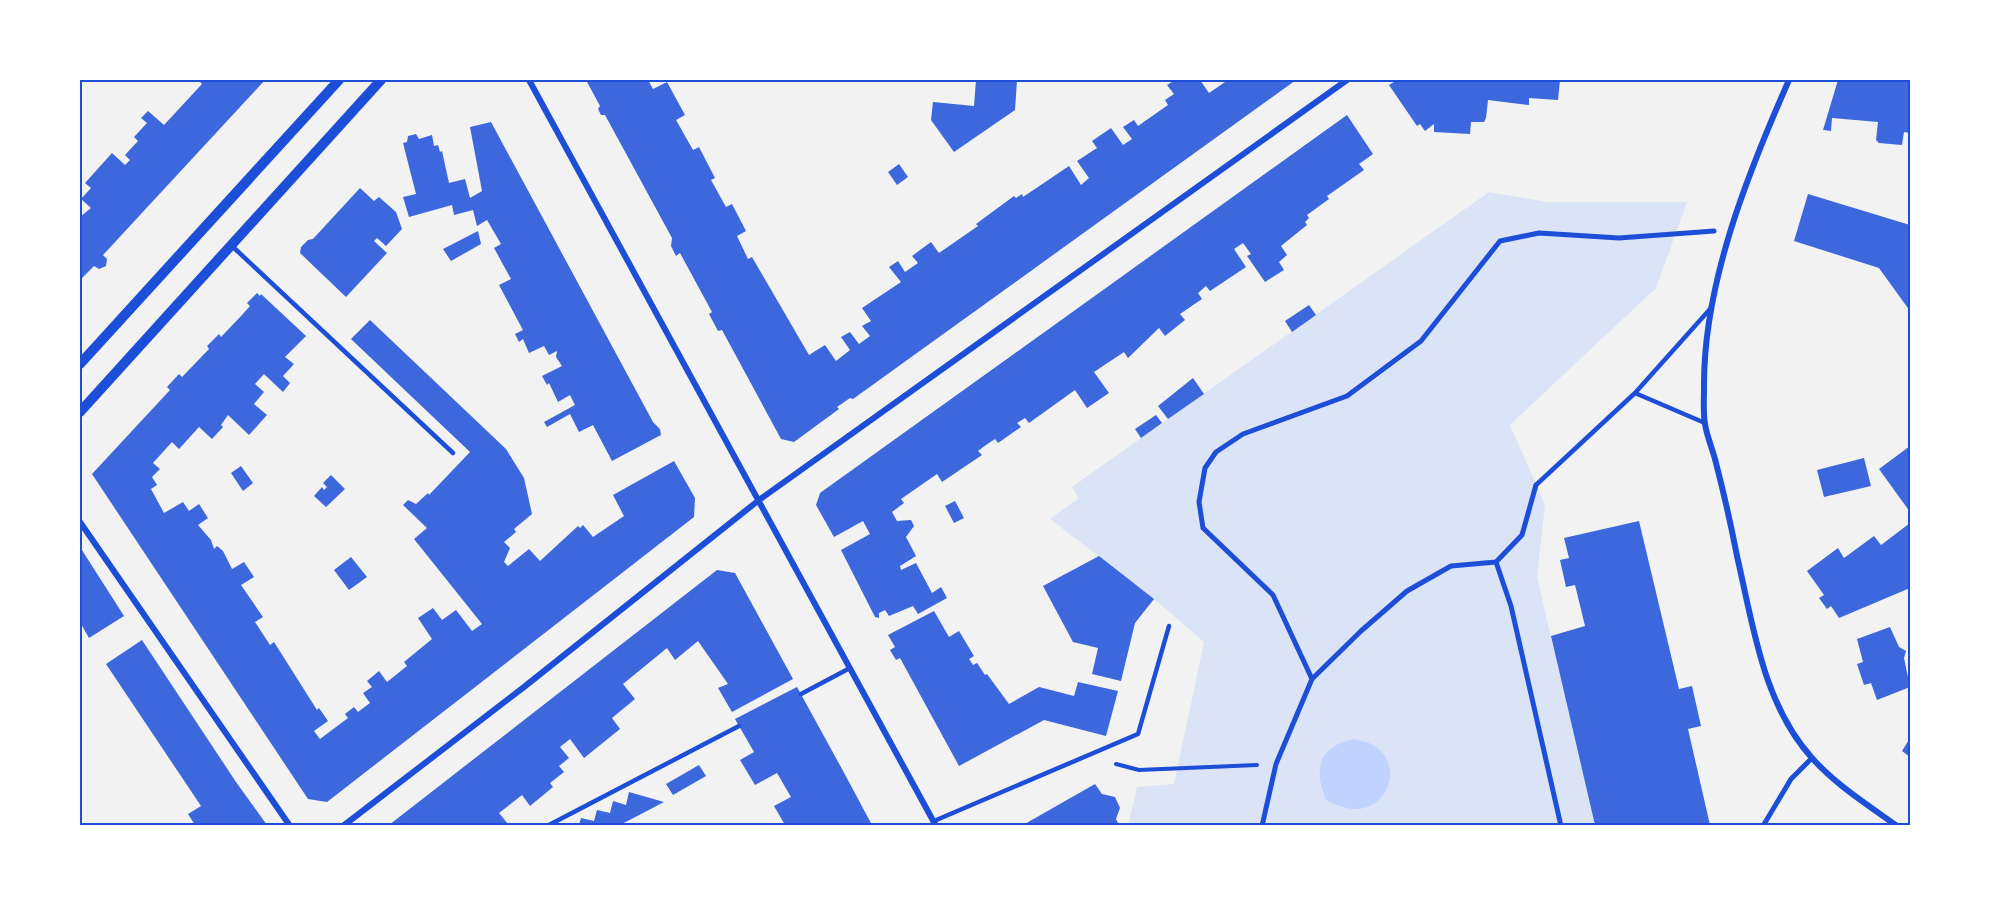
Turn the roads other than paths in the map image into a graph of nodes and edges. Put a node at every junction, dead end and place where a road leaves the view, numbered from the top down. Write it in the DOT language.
graph roads {
  1 [pos="339,80"];
  2 [pos="381,80"];
  3 [pos="529,80"];
  4 [pos="1347,80"];
  5 [pos="1789,80"];
  6 [pos="1714,231"];
  7 [pos="230,244"];
  8 [pos="1712,306"];
  9 [pos="80,364"];
  10 [pos="1635,393"];
  11 [pos="80,412"];
  12 [pos="1705,423"];
  13 [pos="453,453"];
  14 [pos="1536,485"];
  15 [pos="759,500"];
  16 [pos="80,522"];
  17 [pos="1496,562"];
  18 [pos="1169,626"];
  19 [pos="850,668"];
  20 [pos="1312,679"];
  21 [pos="801,694"];
  22 [pos="739,726"];
  23 [pos="1812,758"];
  24 [pos="935,823"];
  25 [pos="290,825"];
  26 [pos="343,825"];
  27 [pos="548,825"];
  28 [pos="1262,825"];
  29 [pos="1561,825"];
  30 [pos="1763,825"];
  31 [pos="1897,825"];
  1 -- 9 [label="street"];
  2 -- 7 [label="street"];
  3 -- 15 [label="street"];
  4 -- 15 [label="street"];
  5 -- 8 [label="street"];
  6 -- 20 [label="street"];
  7 -- 11 [label="street"];
  7 -- 13 [label="lane"];
  8 -- 10 [label="lane"];
  8 -- 12 [label="street"];
  10 -- 12 [label="lane"];
  10 -- 14 [label="lane"];
  12 -- 23 [label="street"];
  14 -- 17 [label="street"];
  15 -- 19 [label="street"];
  15 -- 26 [label="street"];
  16 -- 25 [label="street"];
  17 -- 20 [label="street"];
  17 -- 29 [label="street"];
  18 -- 24 [label="lane"];
  19 -- 21 [label="lane"];
  19 -- 24 [label="street"];
  20 -- 28 [label="street"];
  22 -- 27 [label="lane"];
  23 -- 30 [label="street"];
  23 -- 31 [label="street"];
}
